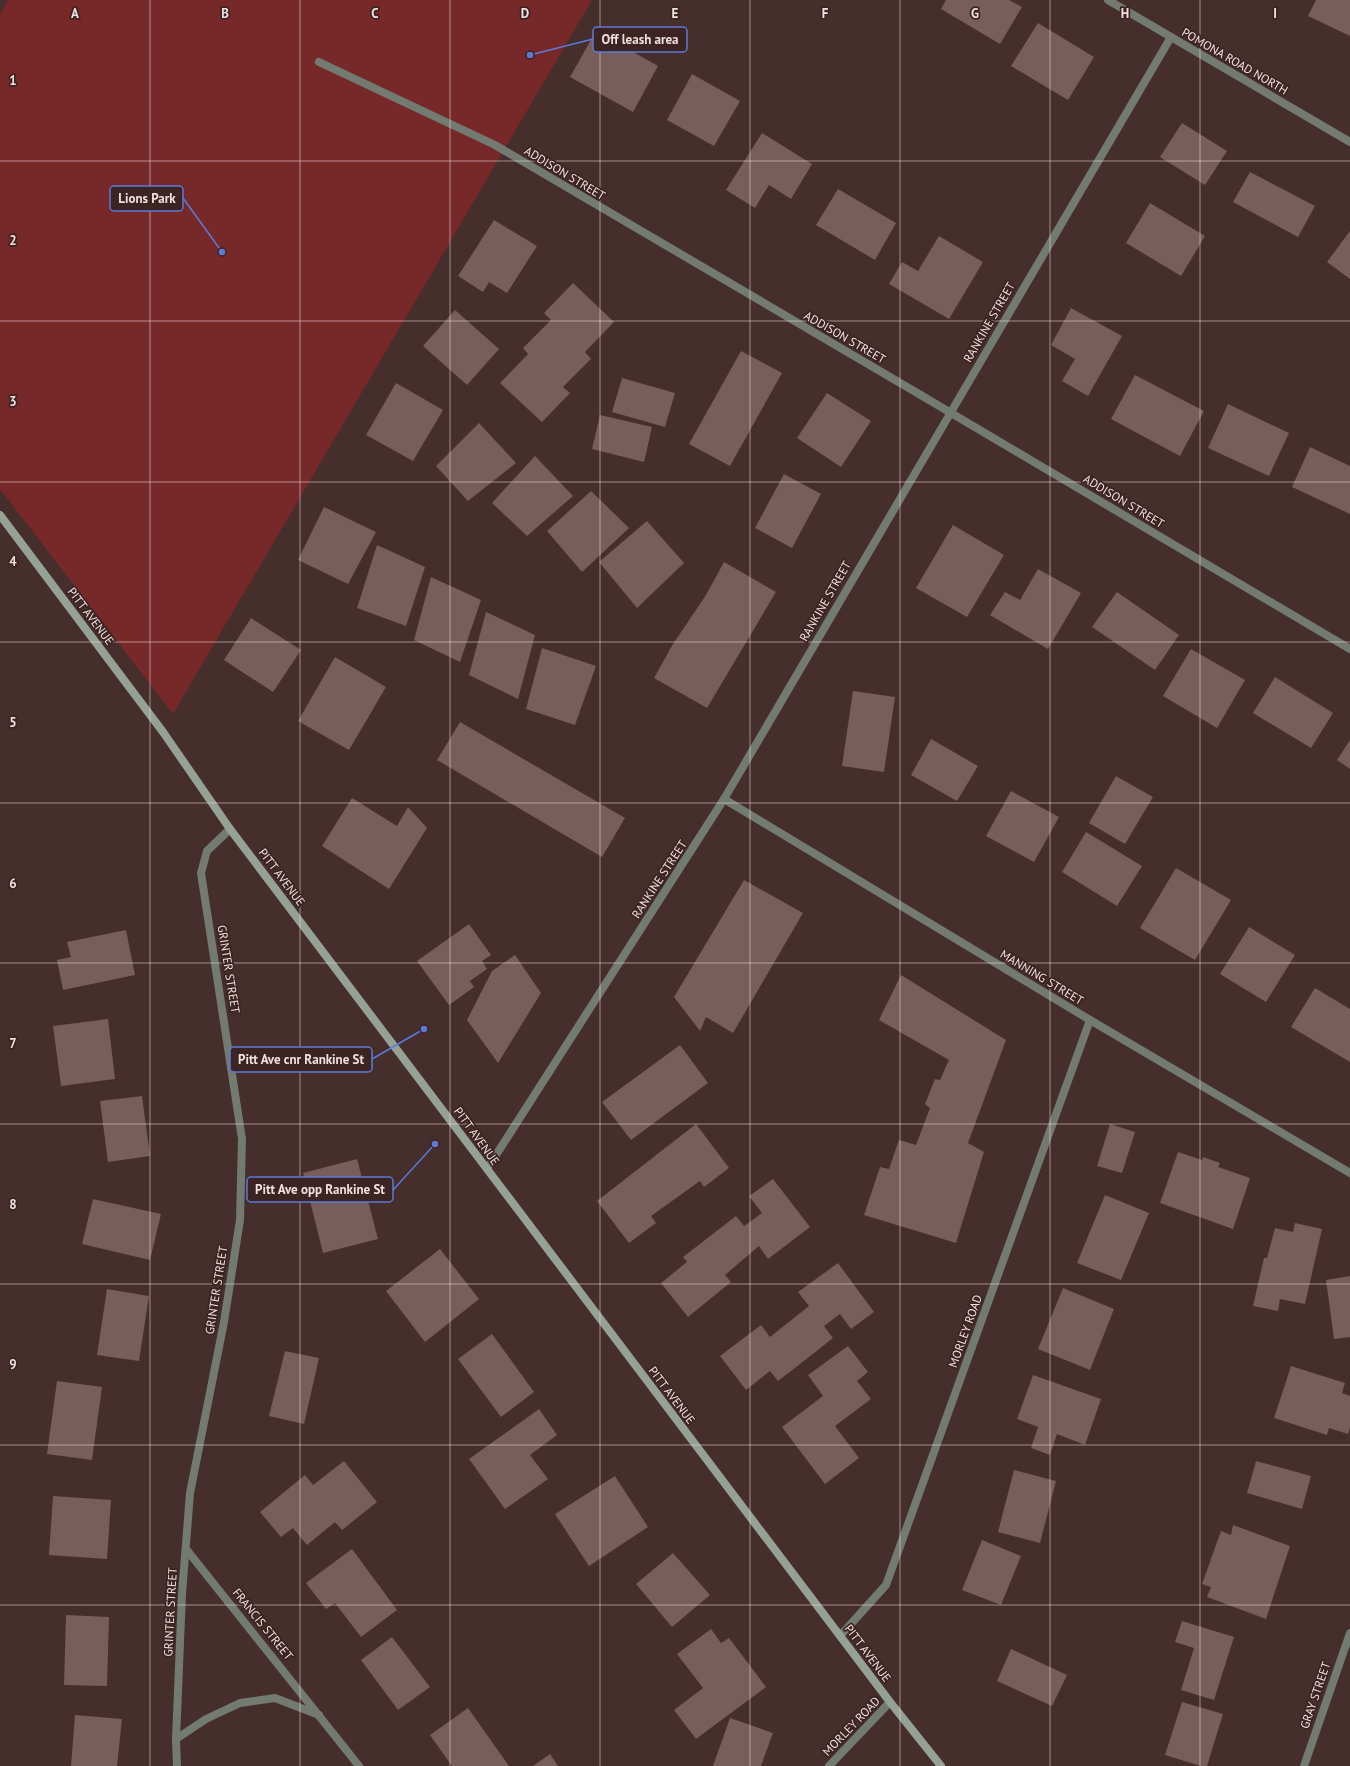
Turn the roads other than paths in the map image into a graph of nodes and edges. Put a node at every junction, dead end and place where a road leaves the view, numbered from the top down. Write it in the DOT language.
graph roads {
  1 [pos="1108,0"];
  2 [pos="1171,37"];
  3 [pos="319,62"];
  4 [pos="1350,142"];
  5 [pos="950,412"];
  6 [pos="0,515"];
  7 [pos="1350,649"];
  8 [pos="724,799"];
  9 [pos="230,829"];
  10 [pos="1090,1020"];
  11 [pos="486,1169"];
  12 [pos="1350,1173"];
  13 [pos="186,1549"];
  14 [pos="1350,1633"];
  15 [pos="840,1636"];
  16 [pos="890,1702"];
  17 [pos="320,1715"];
  18 [pos="176,1740"];
  19 [pos="177,1766"];
  20 [pos="359,1766"];
  21 [pos="829,1766"];
  22 [pos="941,1766"];
  23 [pos="1304,1766"];
  1 -- 2 [label="street, POMONA ROAD NORTH"];
  2 -- 4 [label="street, POMONA ROAD NORTH"];
  2 -- 5 [label="street, RANKINE STREET"];
  3 -- 5 [label="street, ADDISON STREET"];
  5 -- 7 [label="street, ADDISON STREET"];
  5 -- 8 [label="street, RANKINE STREET"];
  6 -- 9 [label="street, PITT AVENUE"];
  8 -- 10 [label="street, MANNING STREET"];
  8 -- 11 [label="street, RANKINE STREET"];
  9 -- 11 [label="street, PITT AVENUE"];
  9 -- 13 [label="street, GRINTER STREET"];
  10 -- 12 [label="street, MANNING STREET"];
  10 -- 15 [label="street, MORLEY ROAD"];
  11 -- 15 [label="street, PITT AVENUE"];
  13 -- 17 [label="street, FRANCIS STREET"];
  13 -- 18 [label="street, GRINTER STREET"];
  14 -- 23 [label="street, GRAY STREET"];
  15 -- 16 [label="street, PITT AVENUE"];
  16 -- 21 [label="street, MORLEY ROAD"];
  16 -- 22 [label="street, PITT AVENUE"];
  17 -- 18 [label="street"];
  17 -- 20 [label="street, FRANCIS STREET"];
  18 -- 19 [label="street, GRINTER STREET"];
}
